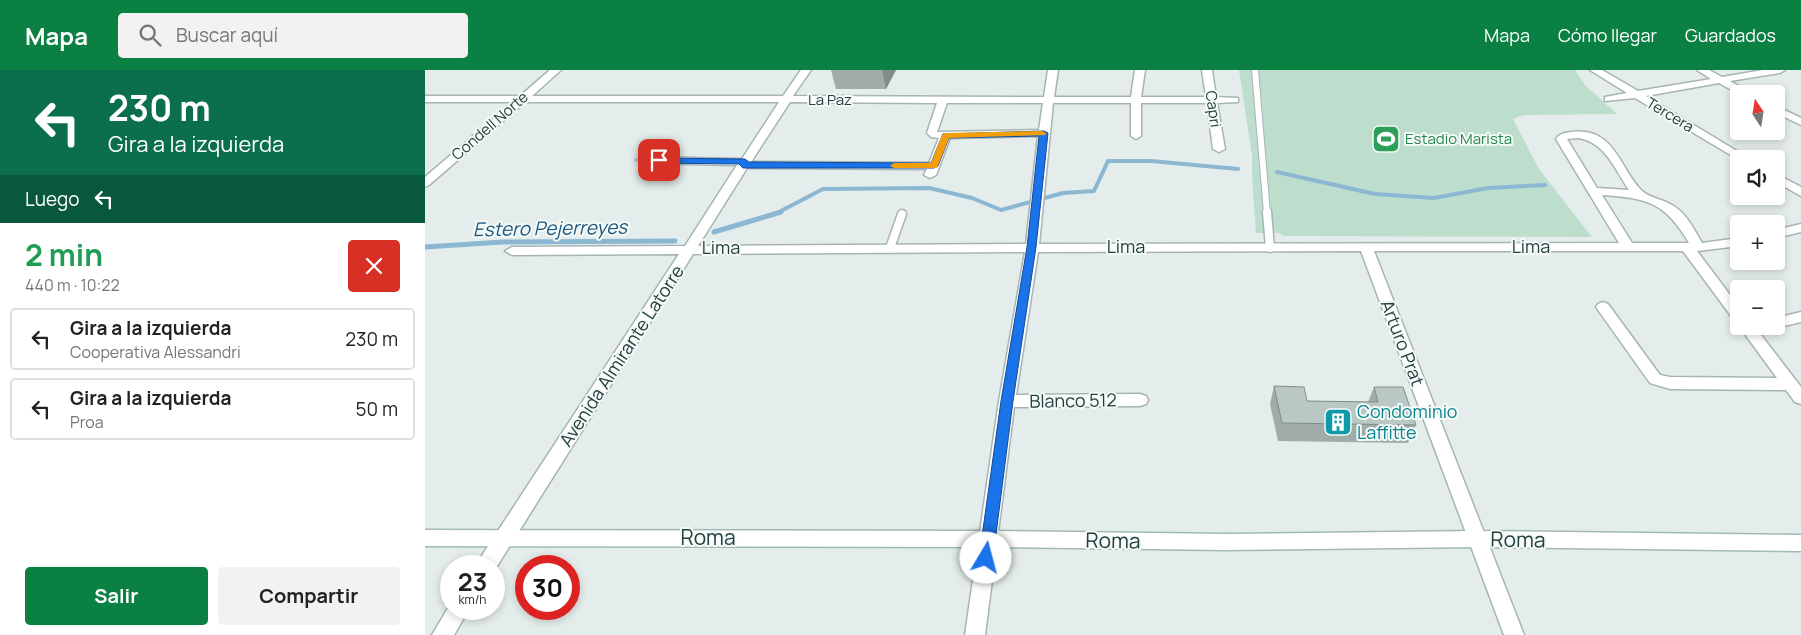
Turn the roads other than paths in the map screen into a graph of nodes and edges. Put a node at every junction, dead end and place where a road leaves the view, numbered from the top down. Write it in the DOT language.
graph roads {
  1 [pos="556,70"];
  2 [pos="806,70"];
  3 [pos="1053,70"];
  4 [pos="1139,70"];
  5 [pos="1207,70"];
  6 [pos="1255,70"];
  7 [pos="1595,70"];
  8 [pos="1702,70"];
  9 [pos="1779,70"];
  10 [pos="1721,80"];
  11 [pos="1730,85"];
  12 [pos="1637,95"];
  13 [pos="425,99"];
  14 [pos="522,99"];
  15 [pos="1137,99"];
  16 [pos="1609,99"];
  17 [pos="786,100"];
  18 [pos="943,100"];
  19 [pos="1049,100"];
  20 [pos="1211,100"];
  21 [pos="1234,100"];
  22 [pos="1785,114"];
  23 [pos="1801,122"];
  24 [pos="1044,133"];
  25 [pos="946,135"];
  26 [pos="1136,136"];
  27 [pos="1219,149"];
  28 [pos="1730,150"];
  29 [pos="642,160"];
  30 [pos="744,163"];
  31 [pos="1785,182"];
  32 [pos="425,183"];
  33 [pos="1592,191"];
  34 [pos="1801,192"];
  35 [pos="1639,194"];
  36 [pos="901,214"];
  37 [pos="1801,228"];
  38 [pos="1785,232"];
  39 [pos="1730,243"];
  40 [pos="1031,247"];
  41 [pos="1366,247"];
  42 [pos="1628,247"];
  43 [pos="1693,247"];
  44 [pos="691,248"];
  45 [pos="889,248"];
  46 [pos="1270,248"];
  47 [pos="512,251"];
  48 [pos="1730,303"];
  49 [pos="1603,307"];
  50 [pos="1801,316"];
  51 [pos="1785,321"];
  52 [pos="1752,335"];
  53 [pos="1790,384"];
  54 [pos="1801,398"];
  55 [pos="1140,400"];
  56 [pos="1007,401"];
  57 [pos="425,538"];
  58 [pos="505,538"];
  59 [pos="989,539"];
  60 [pos="1477,539"];
  61 [pos="1801,543"];
  62 [pos="493,555"];
  63 [pos="452,620"];
  64 [pos="442,635"];
  65 [pos="975,635"];
  66 [pos="1514,635"];
  1 -- 14 [label="street, Condell Norte"];
  2 -- 17 [label="street, Avenida Almirante Latorre"];
  3 -- 19 [label="street"];
  4 -- 15 [label="street"];
  5 -- 20 [label="street, Capri"];
  6 -- 46 [label="lane"];
  7 -- 12 [label="street, Tercera"];
  8 -- 10 [label="street"];
  9 -- 10 [label="street"];
  10 -- 11 [label="street"];
  10 -- 12 [label="street"];
  12 -- 16 [label="street"];
  12 -- 28 [label="street, Tercera"];
  13 -- 14 [label="street, La Paz"];
  14 -- 17 [label="street, La Paz"];
  14 -- 32 [label="street, Condell Norte"];
  15 -- 19 [label="street, La Paz"];
  15 -- 20 [label="street, La Paz"];
  15 -- 26 [label="street"];
  17 -- 18 [label="street, La Paz"];
  17 -- 30 [label="street, Avenida Almirante Latorre"];
  18 -- 19 [label="street, La Paz"];
  18 -- 25 [label="street"];
  19 -- 24 [label="street"];
  20 -- 21 [label="street, La Paz"];
  20 -- 27 [label="street, Capri"];
  22 -- 23 [label="street"];
  24 -- 25 [label="street"];
  24 -- 40 [label="street"];
  25 -- 30 [label="street"];
  29 -- 30 [label="street"];
  30 -- 44 [label="street, Avenida Almirante Latorre"];
  31 -- 34 [label="street"];
  33 -- 35 [label="street"];
  33 -- 35 [label="street"];
  33 -- 42 [label="street"];
  35 -- 43 [label="street"];
  36 -- 45 [label="lane"];
  37 -- 38 [label="street"];
  39 -- 43 [label="street, Lima"];
  40 -- 45 [label="street, Lima"];
  40 -- 46 [label="street, Lima"];
  40 -- 56 [label="street"];
  41 -- 42 [label="street, Lima"];
  41 -- 46 [label="street, Lima"];
  41 -- 60 [label="street, Arturo Prat"];
  42 -- 43 [label="street, Lima"];
  43 -- 48 [label="street"];
  44 -- 45 [label="street, Lima"];
  44 -- 47 [label="street, Lima"];
  44 -- 58 [label="street, Avenida Almirante Latorre"];
  49 -- 53 [label="street"];
  50 -- 51 [label="street"];
  52 -- 53 [label="street"];
  53 -- 54 [label="street"];
  55 -- 56 [label="street, Blanco 512"];
  56 -- 59 [label="street"];
  57 -- 58 [label="street, Roma"];
  58 -- 59 [label="street, Roma"];
  58 -- 62 [label="street, Avenida Almirante Latorre"];
  59 -- 60 [label="street, Roma"];
  59 -- 65 [label="street"];
  60 -- 61 [label="street, Roma"];
  60 -- 66 [label="street, Arturo Prat"];
  63 -- 64 [label="street"];
}
